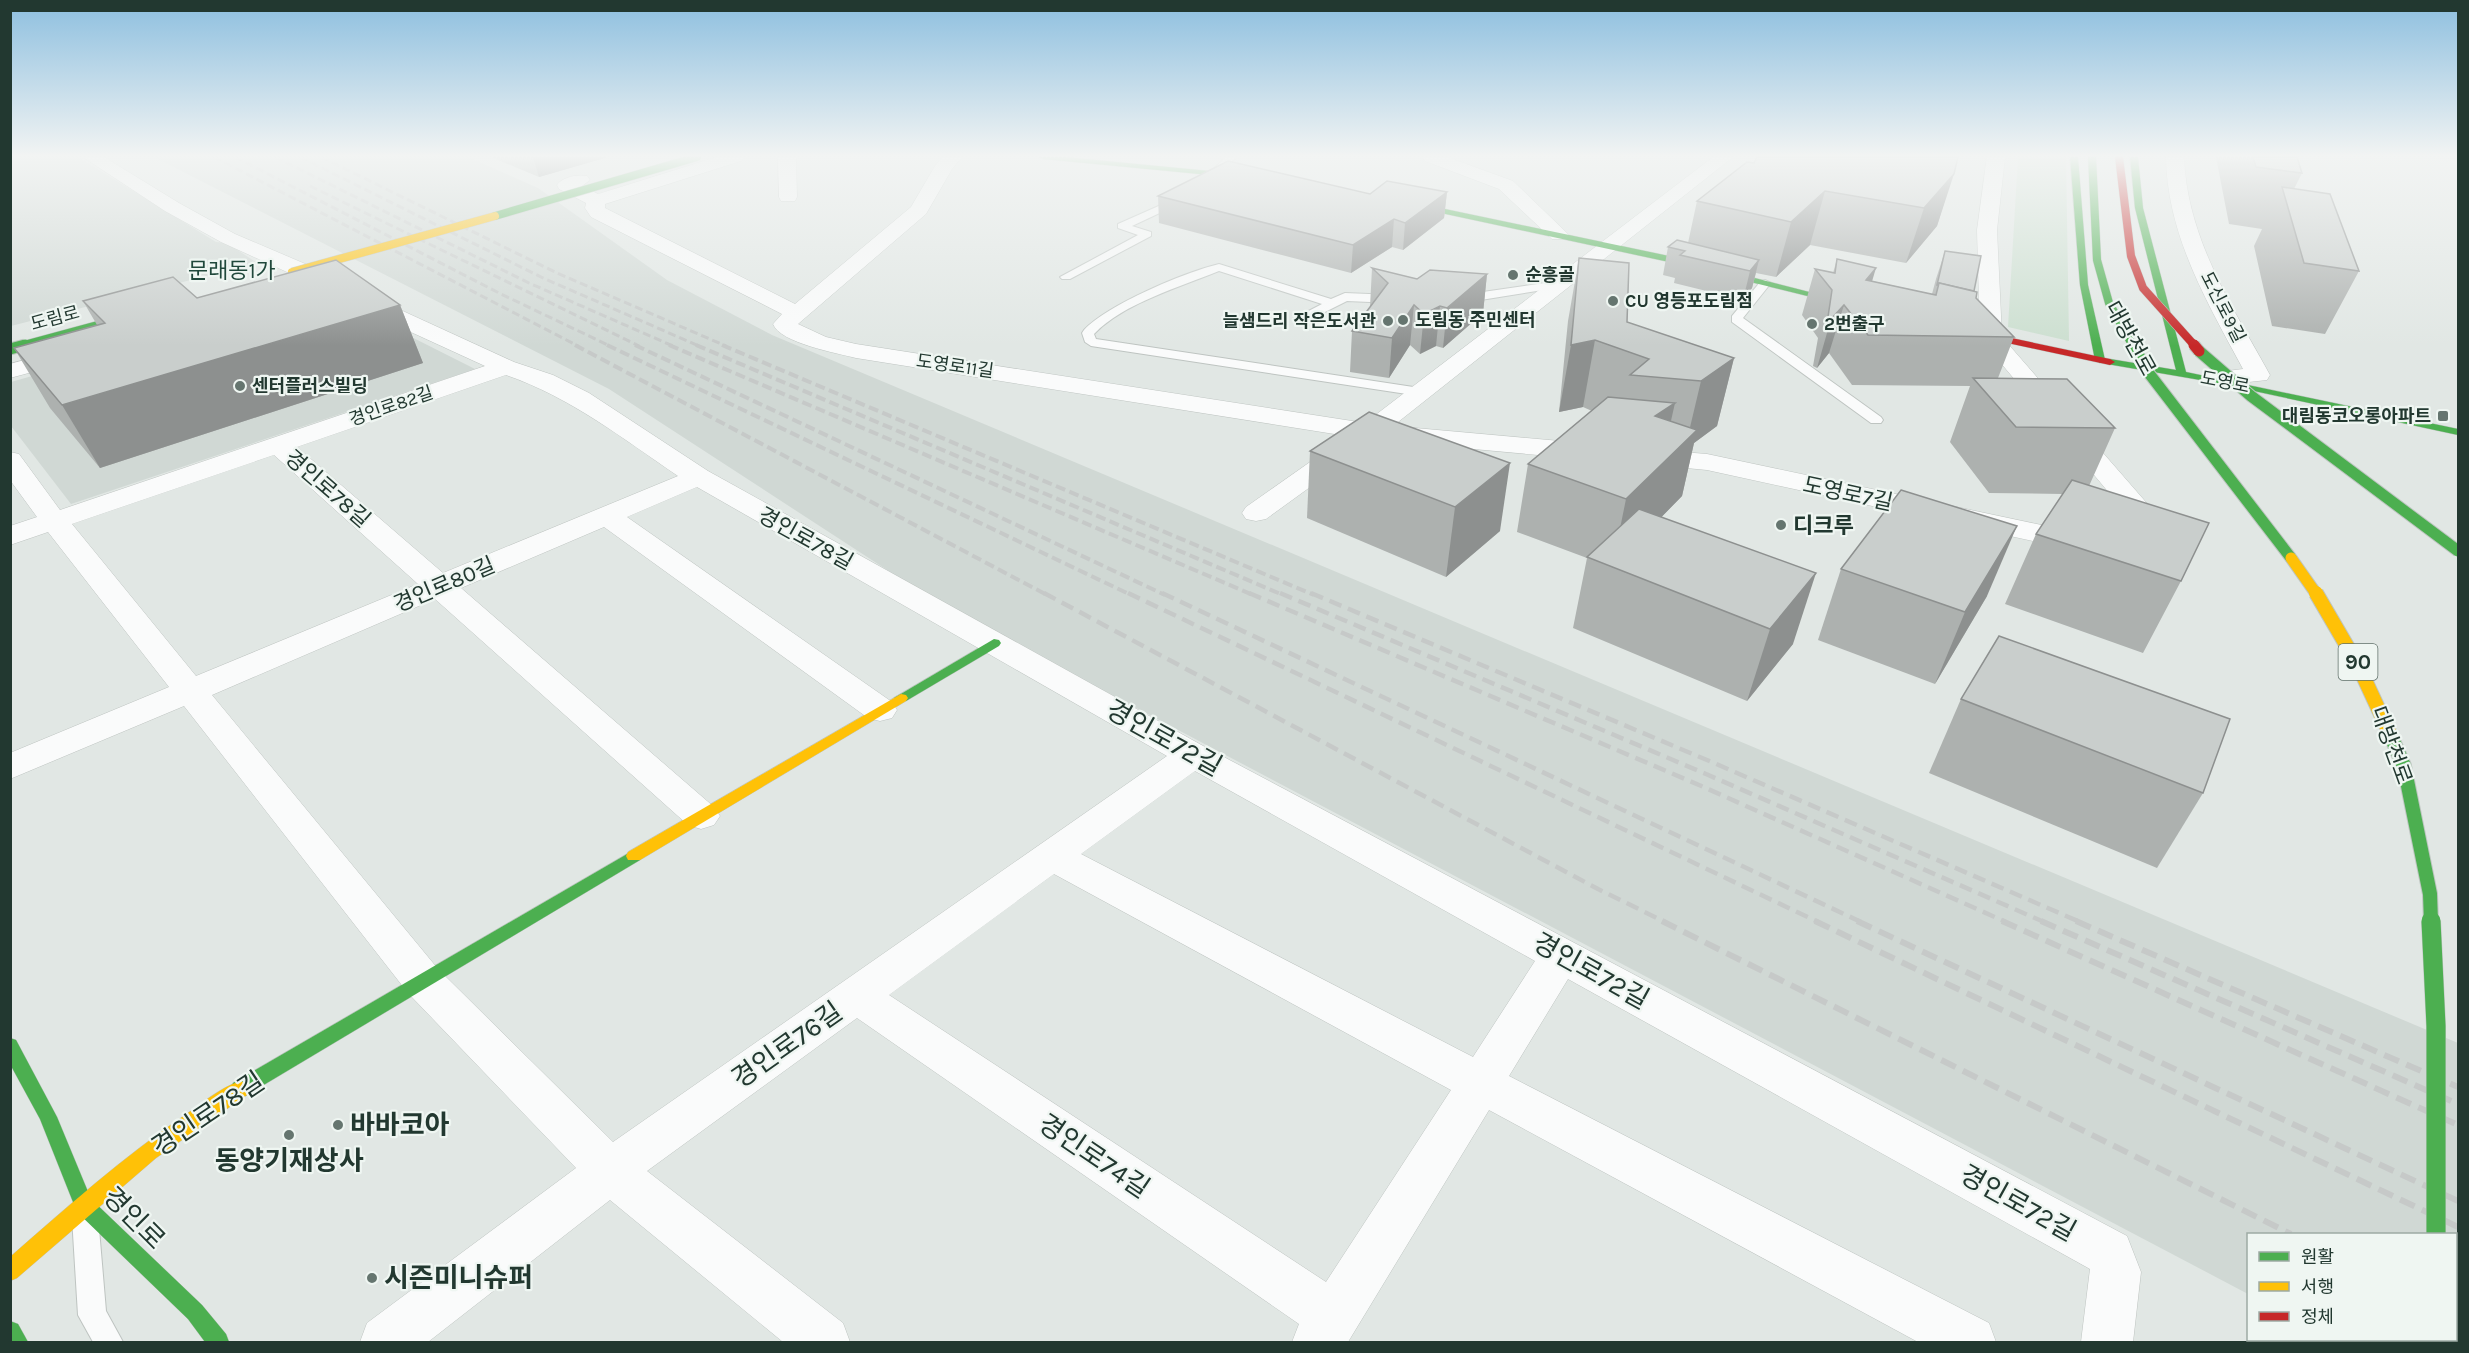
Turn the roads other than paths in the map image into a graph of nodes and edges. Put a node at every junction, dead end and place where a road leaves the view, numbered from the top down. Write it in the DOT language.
graph roads {
  1 [pos="196,220"];
  2 [pos="480,220"];
  3 [pos="612,220"];
  4 [pos="907,220"];
  5 [pos="1134,220"];
  6 [pos="1490,220"];
  7 [pos="1543,220"];
  8 [pos="1642,220"];
  9 [pos="1988,220"];
  10 [pos="2078,220"];
  11 [pos="2095,220"];
  12 [pos="2127,220"];
  13 [pos="2142,220"];
  14 [pos="2184,220"];
  15 [pos="1559,235"];
  16 [pos="1609,246"];
  17 [pos="273,277"];
  18 [pos="1066,277"];
  19 [pos="328,282"];
  20 [pos="1765,283"];
  21 [pos="1558,285"];
  22 [pos="294,292"];
  23 [pos="1405,300"];
  24 [pos="1448,301"];
  25 [pos="1333,304"];
  26 [pos="1867,308"];
  27 [pos="796,313"];
  28 [pos="1303,319"];
  29 [pos="147,322"];
  30 [pos="1958,330"];
  31 [pos="1991,338"];
  32 [pos="10,349"];
  33 [pos="2100,360"];
  34 [pos="506,367"];
  35 [pos="10,371"];
  36 [pos="2182,374"];
  37 [pos="2212,379"];
  38 [pos="1420,392"];
  39 [pos="1876,420"];
  40 [pos="1370,432"];
  41 [pos="2458,432"];
  42 [pos="279,445"];
  43 [pos="10,460"];
  44 [pos="698,477"];
  45 [pos="1256,513"];
  46 [pos="607,516"];
  47 [pos="54,521"];
  48 [pos="10,536"];
  49 [pos="2104,547"];
  50 [pos="2458,551"];
  51 [pos="2151,557"];
  52 [pos="440,586"];
  53 [pos="994,643"];
  54 [pos="190,691"];
  55 [pos="880,710"];
  56 [pos="1193,755"];
  57 [pos="10,766"];
  58 [pos="701,816"];
  59 [pos="1052,856"];
  60 [pos="1561,955"];
  61 [pos="423,981"];
  62 [pos="856,995"];
  63 [pos="10,1045"];
  64 [pos="1480,1083"];
  65 [pos="610,1171"];
  66 [pos="84,1205"];
  67 [pos="2436,1233"];
  68 [pos="10,1271"];
  69 [pos="1325,1330"];
  70 [pos="10,1332"];
  71 [pos="17,1342"];
  72 [pos="109,1342"];
  73 [pos="218,1342"];
  74 [pos="386,1342"];
  75 [pos="824,1342"];
  76 [pos="1970,1342"];
  77 [pos="2107,1342"];
  1 -- 19 [label="street"];
  2 -- 17 [label="main road, bridge"];
  3 -- 27 [label="street"];
  4 -- 27 [label="street"];
  5 -- 18 [label="lane"];
  6 -- 15 [label="main road"];
  7 -- 15 [label="street"];
  8 -- 16 [label="street"];
  9 -- 31 [label="street"];
  10 -- 33 [label="main road"];
  11 -- 67 [label="main road, 대방천로 / 90, bridge"];
  12 -- 50 [label="main road, 대방천로, bridge"];
  13 -- 36 [label="main road"];
  14 -- 37 [label="street, 도신로9길"];
  15 -- 16 [label="main road"];
  16 -- 20 [label="main road"];
  16 -- 21 [label="street"];
  19 -- 22 [label="street"];
  19 -- 34 [label="street"];
  20 -- 26 [label="main road"];
  20 -- 39 [label="lane"];
  21 -- 24 [label="lane"];
  21 -- 38 [label="street"];
  23 -- 25 [label="lane"];
  25 -- 28 [label="lane"];
  25 -- 38 [label="lane"];
  27 -- 40 [label="street, 도영로11길"];
  29 -- 32 [label="main road, 도림로, bridge"];
  29 -- 35 [label="street"];
  30 -- 31 [label="main road, 도영로"];
  31 -- 33 [label="main road, 도영로"];
  31 -- 51 [label="street"];
  33 -- 36 [label="main road, 도영로"];
  34 -- 42 [label="street, 경인로82길"];
  34 -- 44 [label="street, 경인로78길"];
  36 -- 37 [label="main road, 도영로"];
  37 -- 41 [label="main road, 도영로"];
  38 -- 40 [label="street"];
  40 -- 45 [label="street"];
  40 -- 49 [label="street, 도영로7길"];
  42 -- 47 [label="street, 경인로82길"];
  42 -- 52 [label="street, 경인로78길"];
  43 -- 47 [label="street"];
  44 -- 46 [label="street, 경인로80길"];
  44 -- 53 [label="street, 경인로78길"];
  46 -- 52 [label="street, 경인로80길"];
  46 -- 55 [label="street"];
  47 -- 48 [label="street, 경인로82길"];
  47 -- 54 [label="street"];
  52 -- 54 [label="street, 경인로80길"];
  52 -- 58 [label="street, 경인로78길"];
  53 -- 55 [label="main road, 경인로78길"];
  53 -- 56 [label="street, 경인로72길"];
  54 -- 57 [label="street, 경인로80길"];
  54 -- 61 [label="street"];
  55 -- 58 [label="main road, 경인로78길"];
  56 -- 59 [label="street, 경인로76길"];
  56 -- 60 [label="street, 경인로72길"];
  58 -- 61 [label="main road, 경인로78길"];
  59 -- 62 [label="street, 경인로76길"];
  59 -- 64 [label="street"];
  60 -- 64 [label="street, 경인로74길"];
  60 -- 77 [label="street, 경인로72길"];
  61 -- 65 [label="street"];
  61 -- 66 [label="main road, 경인로78길"];
  62 -- 65 [label="street, 경인로76길"];
  62 -- 69 [label="street, 경인로74길"];
  63 -- 66 [label="main road, 경인로"];
  64 -- 69 [label="street, 경인로74길"];
  64 -- 76 [label="street"];
  65 -- 74 [label="street, 경인로76길"];
  65 -- 75 [label="street"];
  66 -- 68 [label="main road, 경인로78길"];
  66 -- 72 [label="lane"];
  66 -- 73 [label="main road, 경인로"];
  70 -- 71 [label="main road"];
}
